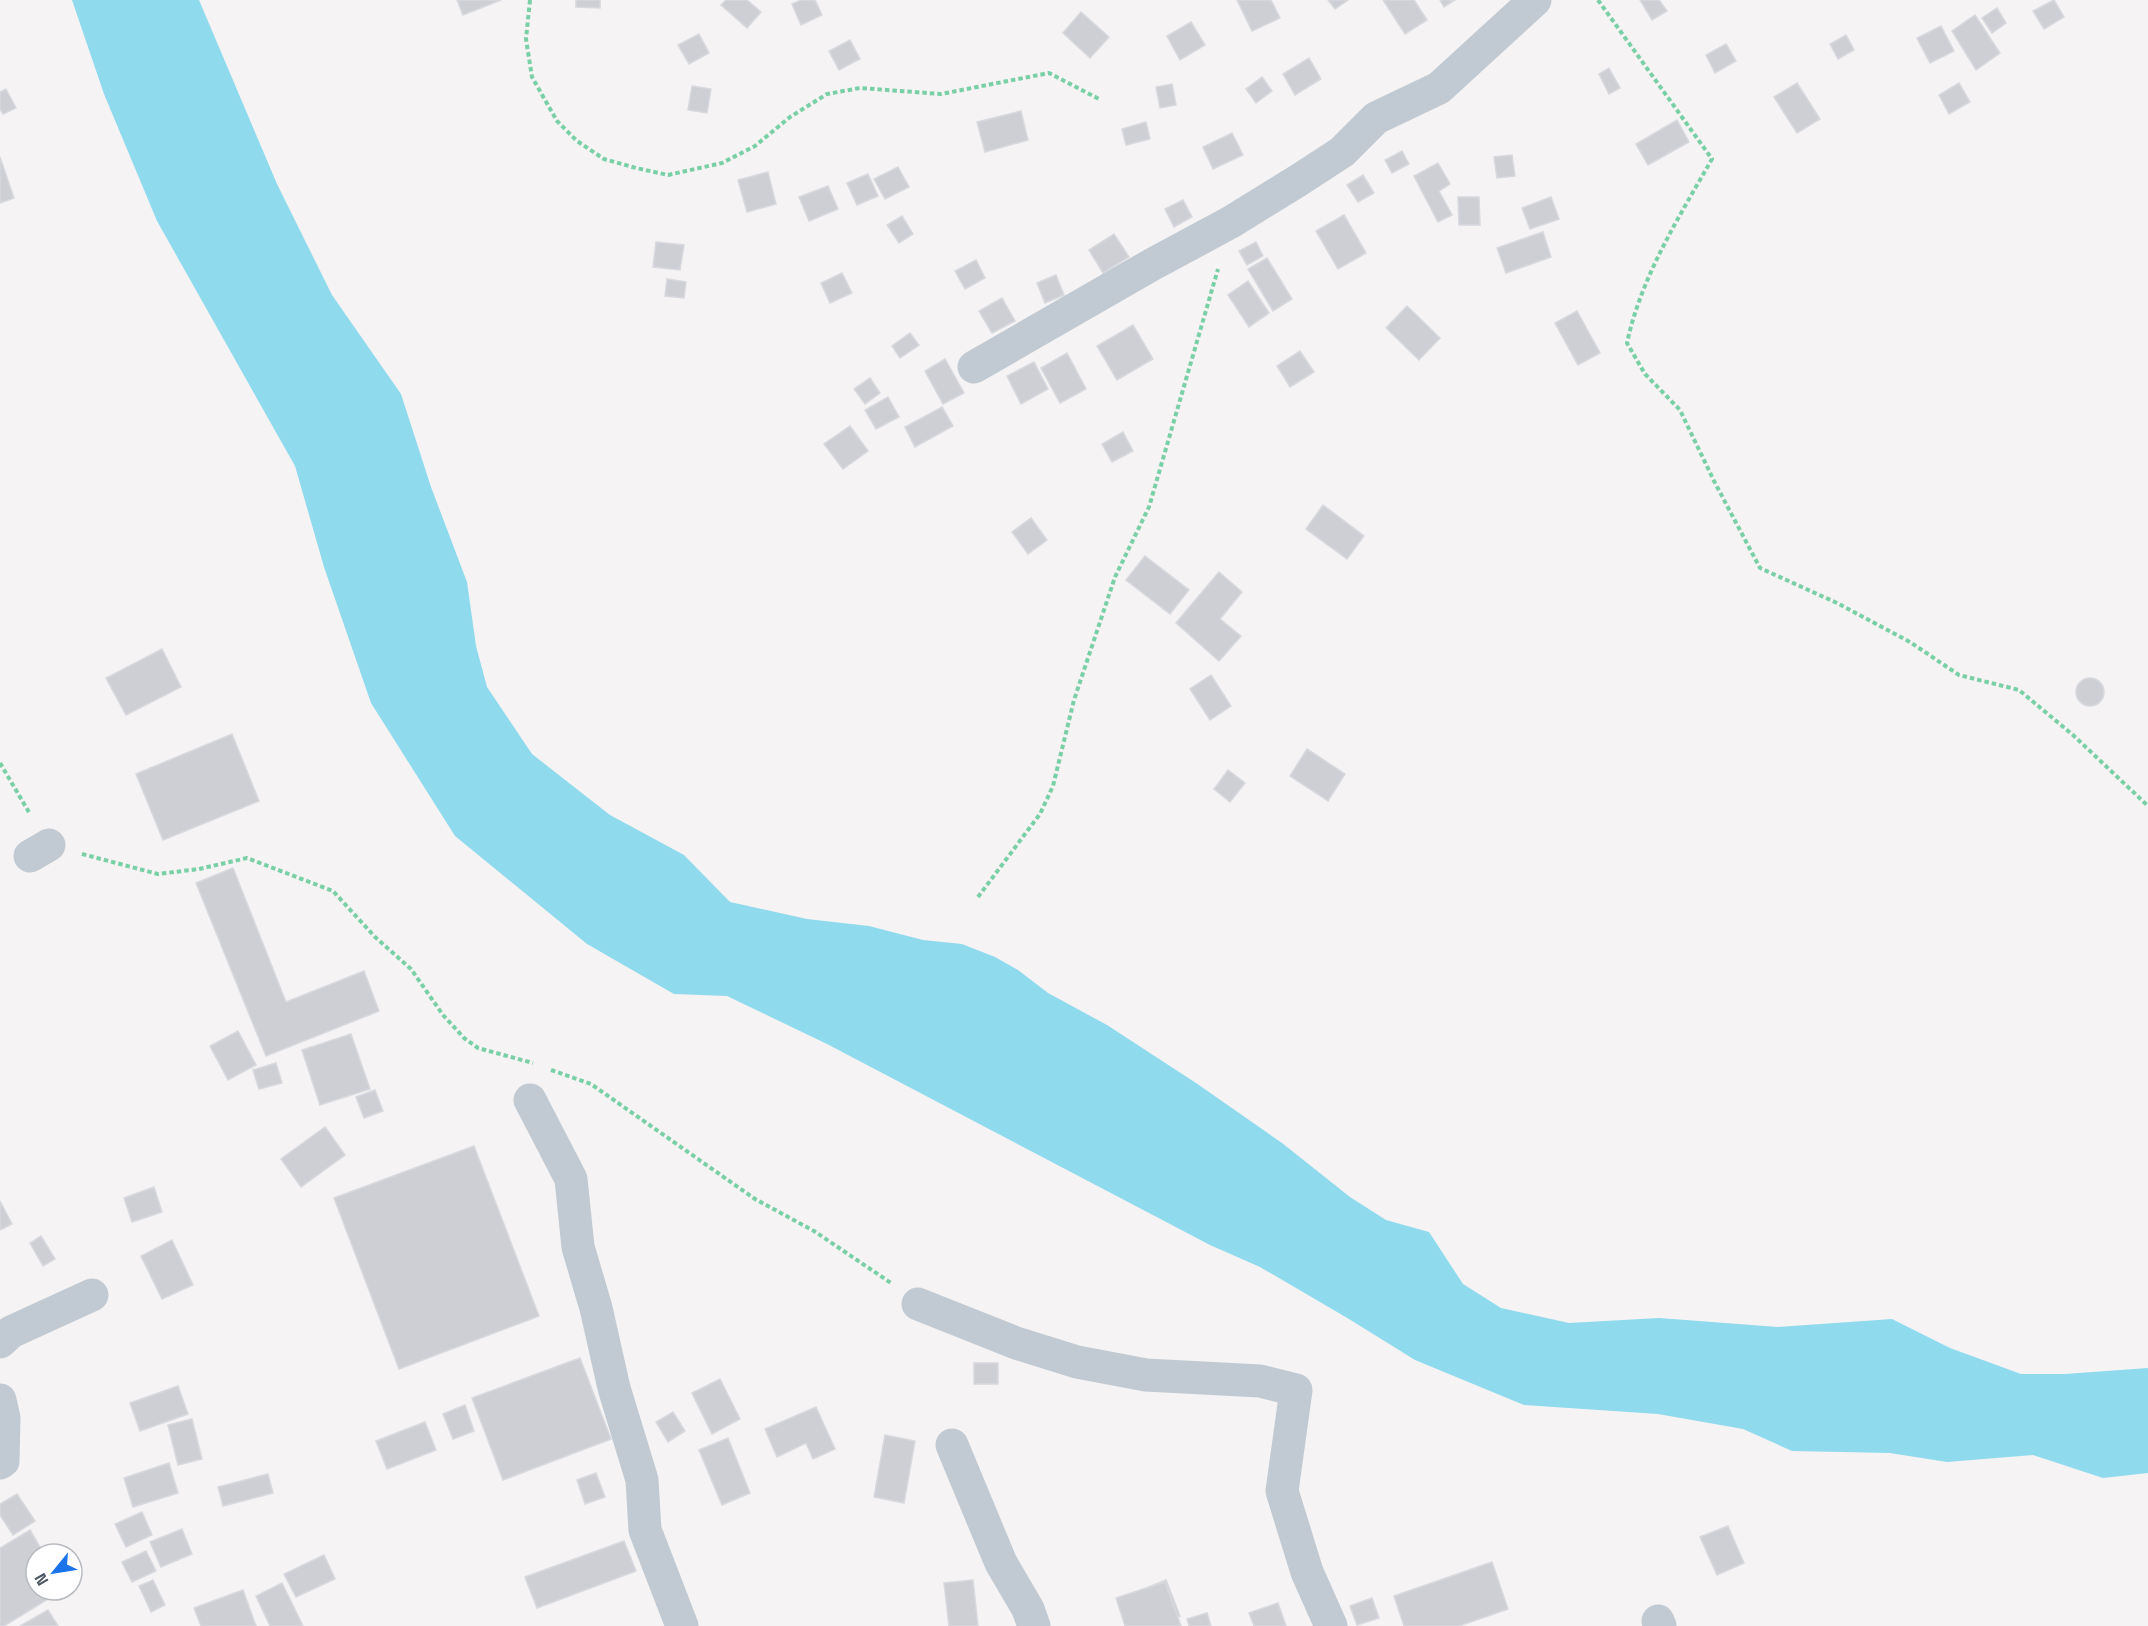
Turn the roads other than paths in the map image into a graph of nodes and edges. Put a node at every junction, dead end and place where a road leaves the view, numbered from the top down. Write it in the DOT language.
graph roads {
  1 [pos="1535,0"];
  2 [pos="974,367"];
  3 [pos="530,1100"];
  4 [pos="92,1295"];
  5 [pos="918,1304"];
  6 [pos="0,1342"];
  7 [pos="0,1400"];
  8 [pos="952,1445"];
  9 [pos="0,1463"];
  10 [pos="682,1626"];
  11 [pos="1034,1626"];
  12 [pos="1331,1626"];
  1 -- 2 [label="street"];
  3 -- 10 [label="street"];
  4 -- 6 [label="street"];
  5 -- 12 [label="street"];
  7 -- 9 [label="street"];
  8 -- 11 [label="street"];
}
